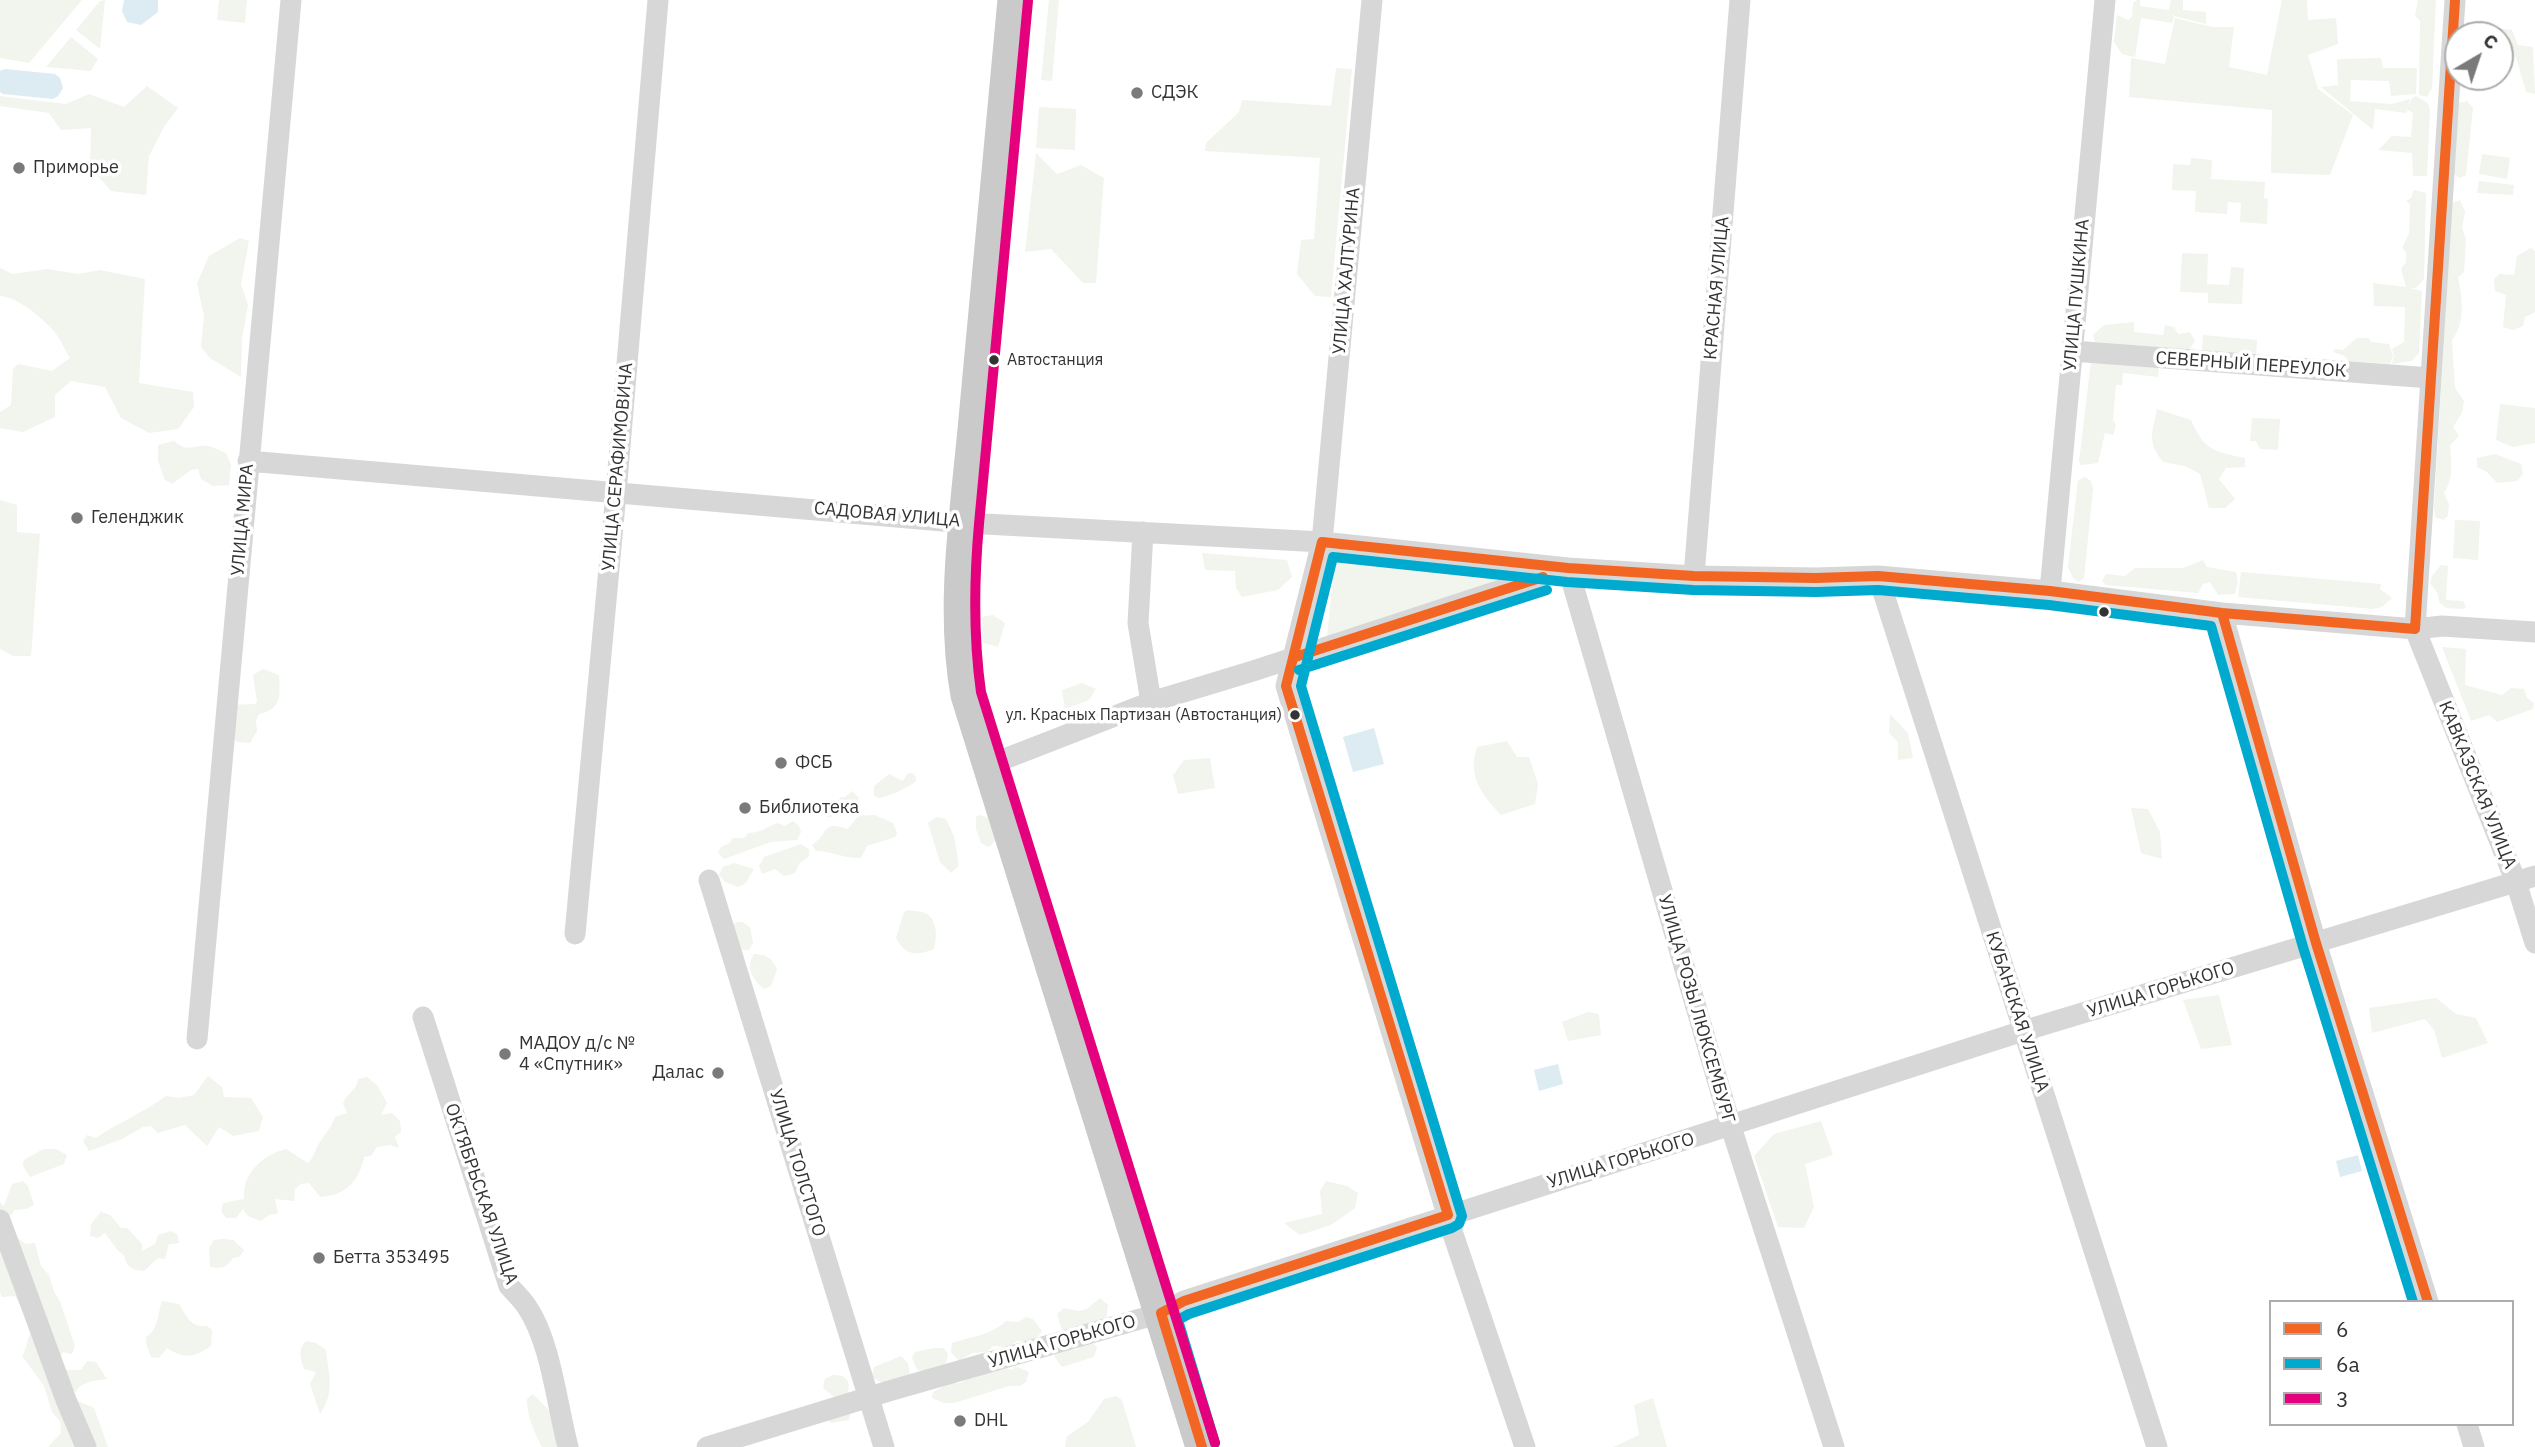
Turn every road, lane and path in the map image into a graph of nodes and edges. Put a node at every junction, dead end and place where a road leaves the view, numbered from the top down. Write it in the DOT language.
graph roads {
  1 [pos="291,0"];
  2 [pos="658,0"];
  3 [pos="1014,0"];
  4 [pos="1372,0"];
  5 [pos="1740,0"];
  6 [pos="2105,0"];
  7 [pos="2455,0"];
  8 [pos="2072,351"];
  9 [pos="2431,378"];
  10 [pos="248,461"];
  11 [pos="616,493"];
  12 [pos="967,523"];
  13 [pos="1143,532"];
  14 [pos="1322,542"];
  15 [pos="1568,568"];
  16 [pos="1694,576"];
  17 [pos="1878,576"];
  18 [pos="2050,590"];
  19 [pos="2222,613"];
  20 [pos="2415,629"];
  21 [pos="2535,632"];
  22 [pos="1295,657"];
  23 [pos="1151,702"];
  24 [pos="989,765"];
  25 [pos="2526,879"];
  26 [pos="709,880"];
  27 [pos="575,934"];
  28 [pos="2316,943"];
  29 [pos="2535,943"];
  30 [pos="423,1017"];
  31 [pos="2023,1031"];
  32 [pos="197,1039"];
  33 [pos="1731,1127"];
  34 [pos="1448,1215"];
  35 [pos="0,1220"];
  36 [pos="2427,1300"];
  37 [pos="1161,1313"];
  38 [pos="870,1397"];
  39 [pos="2468,1426"];
  40 [pos="86,1447"];
  41 [pos="568,1447"];
  42 [pos="707,1447"];
  43 [pos="884,1447"];
  44 [pos="1202,1447"];
  45 [pos="1525,1447"];
  46 [pos="1834,1447"];
  47 [pos="2157,1447"];
  48 [pos="2474,1447"];
  1 -- 10 [label="street, УЛИЦА МИРА"];
  2 -- 11 [label="street, УЛИЦА СЕРАФИМОВИЧА"];
  3 -- 12 [label="main road"];
  4 -- 14 [label="street, УЛИЦА ХАЛТУРИНА"];
  5 -- 16 [label="street, КРАСНАЯ УЛИЦА"];
  6 -- 8 [label="street, УЛИЦА ПУШКИНА"];
  7 -- 9 [label="street"];
  8 -- 9 [label="street, СЕВЕРНЫЙ ПЕРЕУЛОК"];
  8 -- 18 [label="street, УЛИЦА ПУШКИНА"];
  9 -- 20 [label="street"];
  10 -- 11 [label="street, САДОВАЯ УЛИЦА"];
  10 -- 32 [label="street, УЛИЦА МИРА"];
  11 -- 12 [label="street, САДОВАЯ УЛИЦА"];
  11 -- 27 [label="street, УЛИЦА СЕРАФИМОВИЧА"];
  12 -- 13 [label="street, САДОВАЯ УЛИЦА"];
  12 -- 24 [label="main road"];
  13 -- 14 [label="street, САДОВАЯ УЛИЦА"];
  13 -- 23 [label="street"];
  14 -- 15 [label="street, САДОВАЯ УЛИЦА"];
  14 -- 22 [label="street, УЛИЦА ХАЛТУРИНА"];
  15 -- 16 [label="street, САДОВАЯ УЛИЦА"];
  15 -- 22 [label="street, САДОВАЯ УЛИЦА"];
  15 -- 33 [label="street, УЛИЦА РОЗЫ ЛЮКСЕМБУРГ"];
  16 -- 17 [label="street, САДОВАЯ УЛИЦА"];
  17 -- 18 [label="street, САДОВАЯ УЛИЦА"];
  17 -- 31 [label="street, КУБАНСКАЯ УЛИЦА"];
  18 -- 19 [label="street, САДОВАЯ УЛИЦА"];
  19 -- 20 [label="street, САДОВАЯ УЛИЦА"];
  19 -- 28 [label="street"];
  20 -- 21 [label="street, САДОВАЯ УЛИЦА"];
  20 -- 25 [label="street, КАВКАЗСКАЯ УЛИЦА"];
  22 -- 23 [label="street, САДОВАЯ УЛИЦА"];
  22 -- 34 [label="street, УЛИЦА ХАЛТУРИНА"];
  23 -- 24 [label="street, САДОВАЯ УЛИЦА"];
  24 -- 37 [label="main road"];
  25 -- 28 [label="street, УЛИЦА ГОРЬКОГО"];
  25 -- 29 [label="street, КАВКАЗСКАЯ УЛИЦА"];
  26 -- 38 [label="street, УЛИЦА ТОЛСТОГО"];
  28 -- 31 [label="street, УЛИЦА ГОРЬКОГО"];
  28 -- 36 [label="street"];
  30 -- 41 [label="street, ОКТЯБРЬСКАЯ УЛИЦА"];
  31 -- 33 [label="street, УЛИЦА ГОРЬКОГО"];
  31 -- 47 [label="street, КУБАНСКАЯ УЛИЦА"];
  33 -- 34 [label="street, УЛИЦА ГОРЬКОГО"];
  33 -- 46 [label="street, УЛИЦА РОЗЫ ЛЮКСЕМБУРГ"];
  34 -- 37 [label="street, УЛИЦА ГОРЬКОГО"];
  34 -- 45 [label="street, УЛИЦА ХАЛТУРИНА"];
  35 -- 40 [label="street"];
  37 -- 38 [label="street, УЛИЦА ГОРЬКОГО"];
  37 -- 44 [label="main road"];
  38 -- 42 [label="street, УЛИЦА ГОРЬКОГО"];
  38 -- 43 [label="street, УЛИЦА ТОЛСТОГО"];
  39 -- 48 [label="street"];
}
